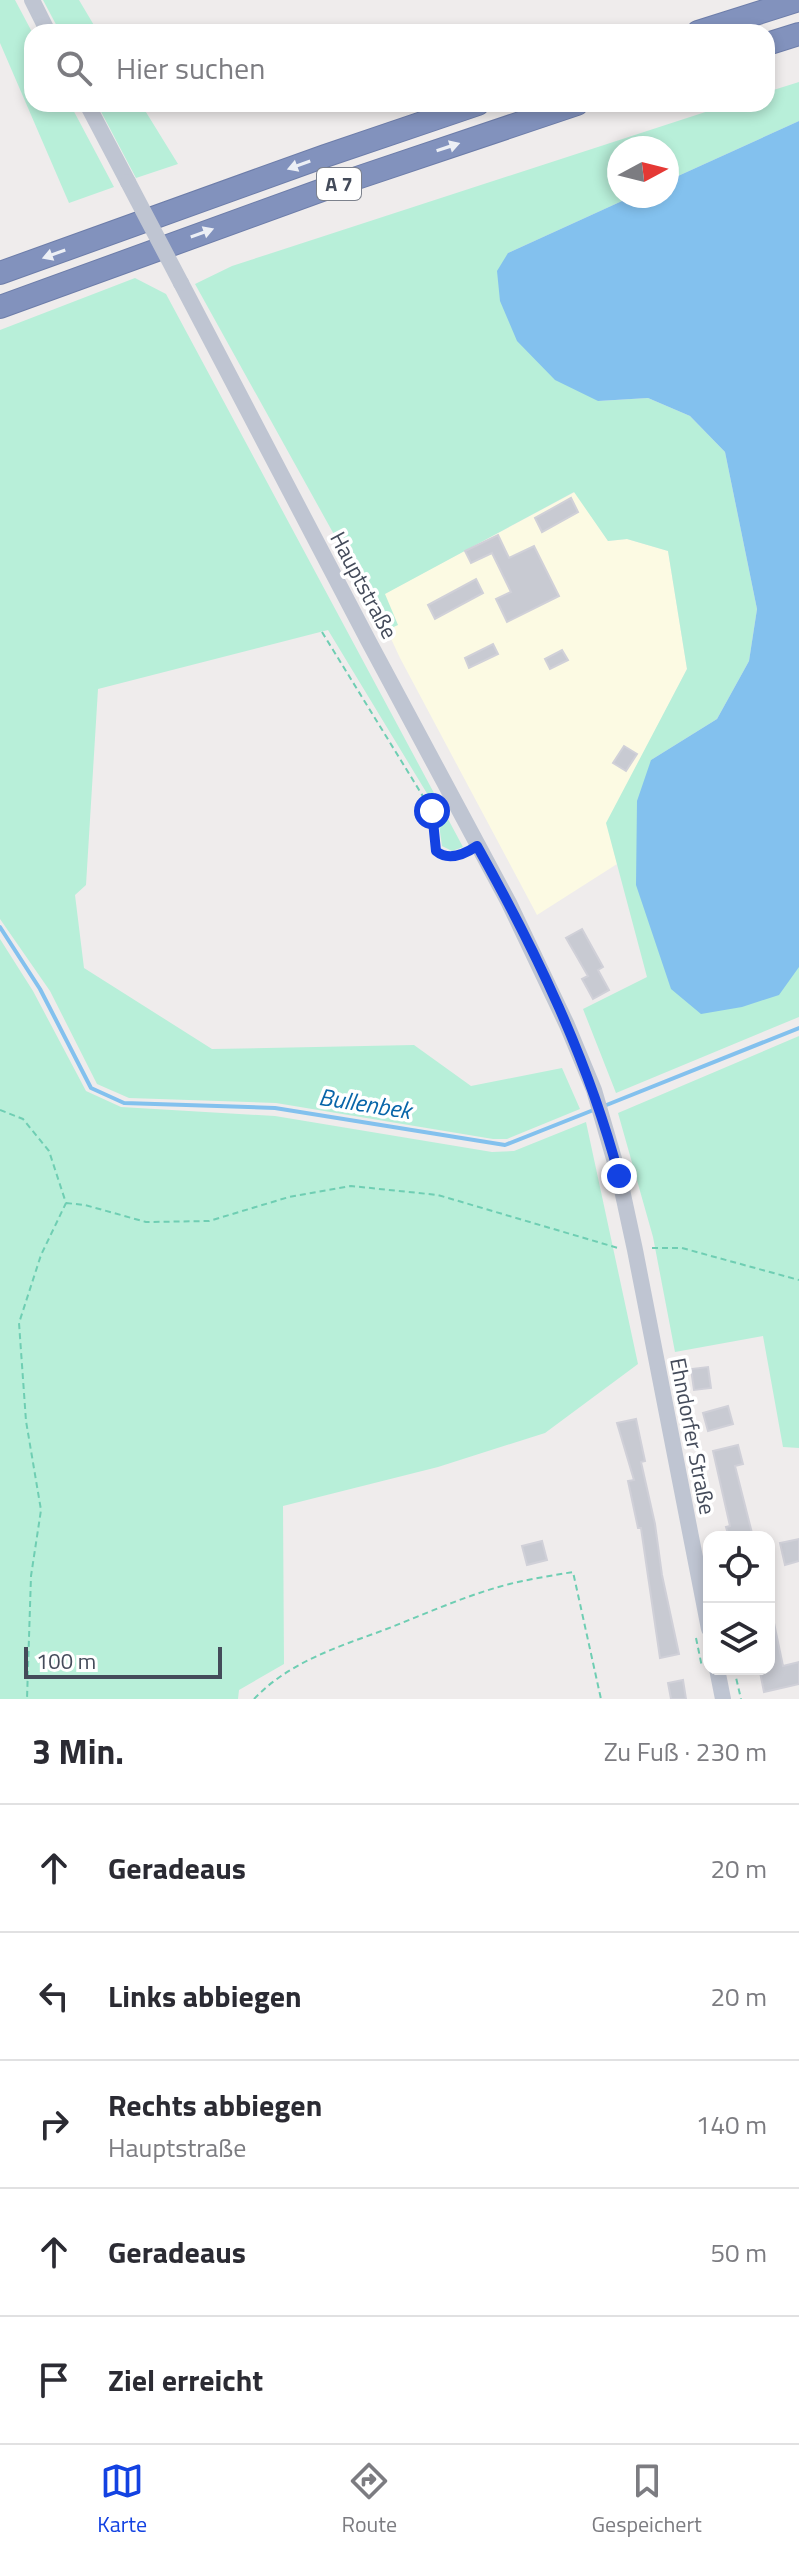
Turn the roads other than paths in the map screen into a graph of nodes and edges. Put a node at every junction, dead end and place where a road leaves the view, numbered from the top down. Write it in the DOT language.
graph roads {
  1 [pos="32,0"];
  2 [pos="799,0"];
  3 [pos="44,24"];
  4 [pos="723,24"];
  5 [pos="799,34"];
  6 [pos="775,42"];
  7 [pos="91,112"];
  8 [pos="454,112"];
  9 [pos="553,112"];
  10 [pos="0,273"];
  11 [pos="0,307"];
  12 [pos="606,1128"];
  13 [pos="704,1603"];
  14 [pos="718,1675"];
  15 [pos="723,1699"];
  1 -- 3 [label="street"];
  2 -- 4 [label="highway"];
  5 -- 6 [label="highway"];
  7 -- 12 [label="street, Hauptstraße, bridge"];
  8 -- 10 [label="highway, A 7, one-way"];
  11 -- 9 [label="highway, A 7, one-way"];
  12 -- 13 [label="street, Ehndorfer Straße"];
  14 -- 15 [label="street"];
}
